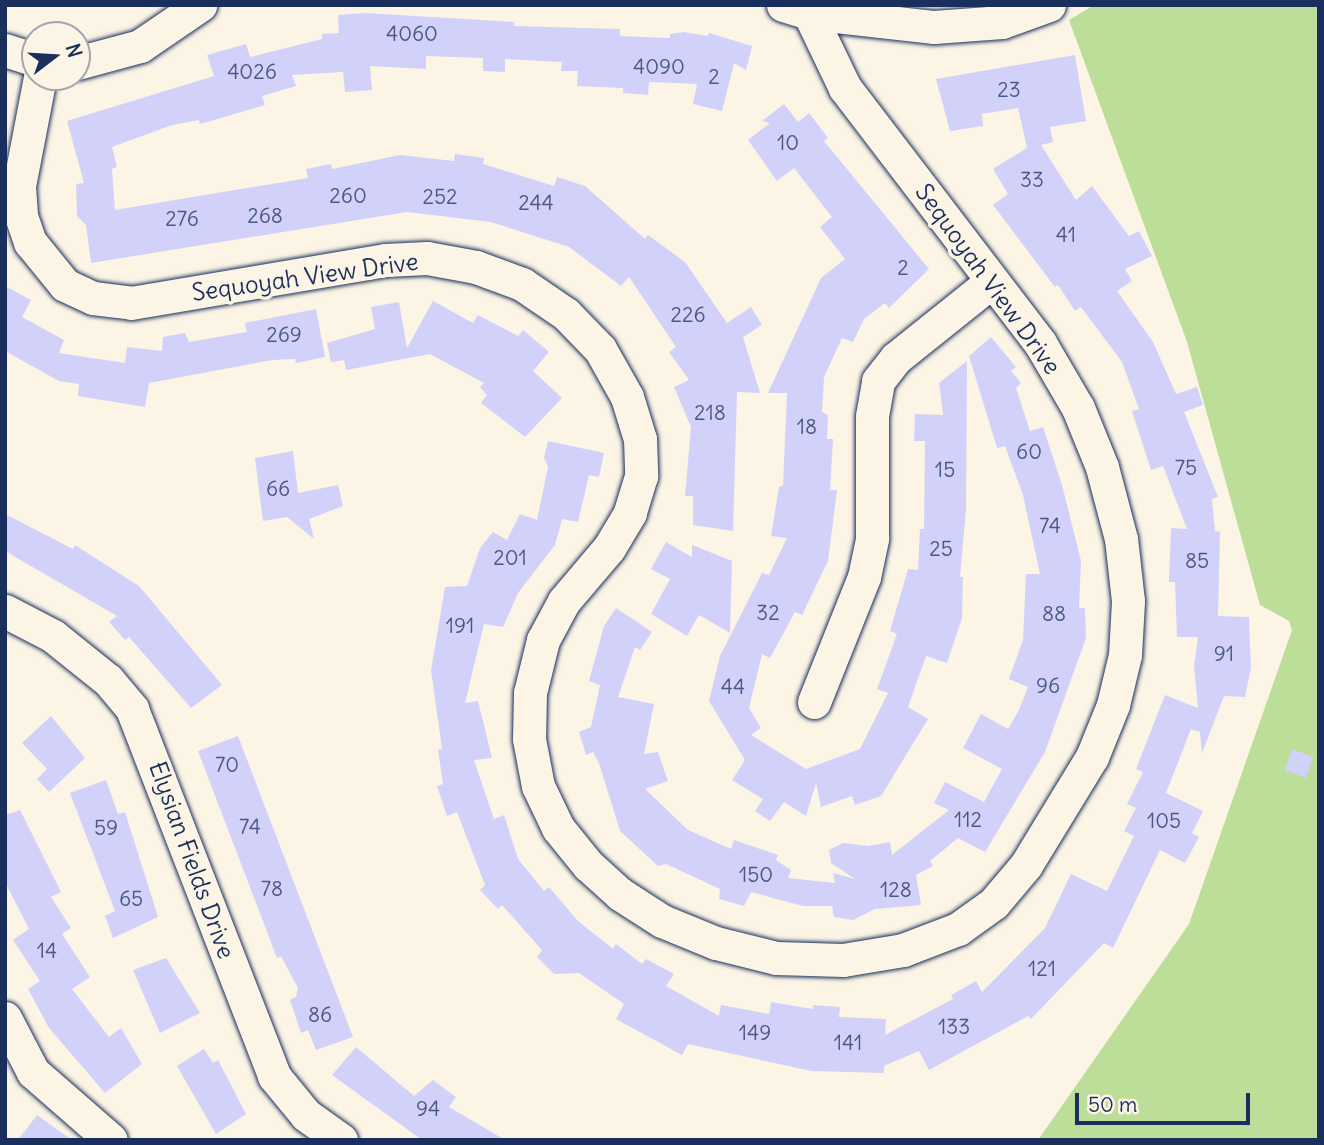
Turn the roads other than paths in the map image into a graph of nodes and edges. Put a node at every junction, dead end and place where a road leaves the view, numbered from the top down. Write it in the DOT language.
graph roads {
  1 [pos="200,5"];
  2 [pos="1049,5"];
  3 [pos="796,9"];
  4 [pos="91,60"];
  5 [pos="37,91"];
  6 [pos="992,281"];
  7 [pos="5,611"];
  8 [pos="814,702"];
  9 [pos="5,1018"];
  10 [pos="111,1140"];
  11 [pos="341,1140"];
  1 -- 4 [label="street"];
  2 -- 3 [label="street"];
  3 -- 6 [label="street, Sequoyah View Drive"];
  5 -- 6 [label="street, Sequoyah View Drive"];
  6 -- 8 [label="street"];
  7 -- 11 [label="street, Elysian Fields Drive"];
  9 -- 10 [label="street"];
}
